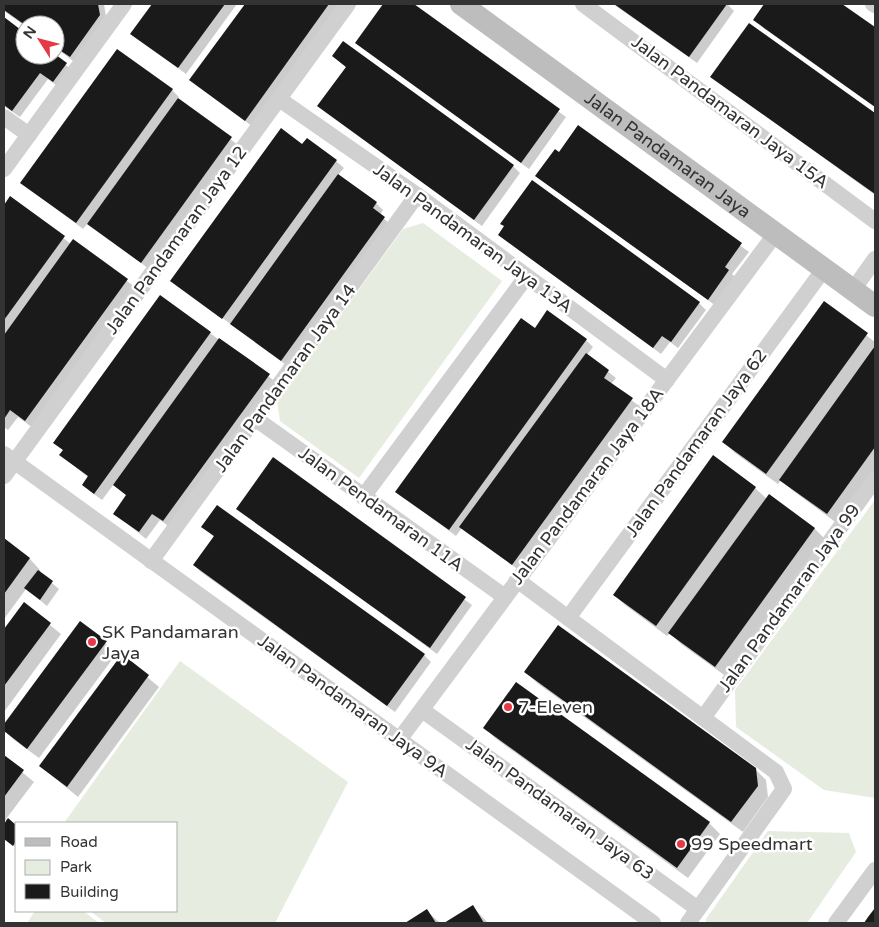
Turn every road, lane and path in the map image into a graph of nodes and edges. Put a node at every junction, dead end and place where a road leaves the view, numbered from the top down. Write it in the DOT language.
graph roads {
  1 [pos="124,4"];
  2 [pos="348,4"];
  3 [pos="461,4"];
  4 [pos="583,4"];
  5 [pos="279,99"];
  6 [pos="4,117"];
  7 [pos="29,135"];
  8 [pos="4,169"];
  9 [pos="417,195"];
  10 [pos="875,221"];
  11 [pos="776,233"];
  12 [pos="875,259"];
  13 [pos="824,269"];
  14 [pos="526,277"];
  15 [pos="853,290"];
  16 [pos="875,306"];
  17 [pos="667,380"];
  18 [pos="256,419"];
  19 [pos="9,458"];
  20 [pos="4,476"];
  21 [pos="875,479"];
  22 [pos="363,497"];
  23 [pos="151,561"];
  24 [pos="517,580"];
  25 [pos="505,597"];
  26 [pos="568,618"];
  27 [pos="422,710"];
  28 [pos="703,718"];
  29 [pos="399,740"];
  30 [pos="875,870"];
  31 [pos="698,909"];
  32 [pos="653,923"];
  33 [pos="688,923"];
  34 [pos="836,923"];
  1 -- 7 [label="street"];
  2 -- 5 [label="street, Jalan Pandamaran Jaya 12"];
  3 -- 11 [label="main road, Jalan Pandamaran Jaya"];
  4 -- 10 [label="street, Jalan Pandamaran Jaya 15A"];
  5 -- 9 [label="street, Jalan Pandamaran Jaya 13A"];
  5 -- 19 [label="street, Jalan Pandamaran Jaya 12"];
  6 -- 7 [label="street"];
  7 -- 8 [label="street"];
  9 -- 14 [label="street, Jalan Pandamaran Jaya 13A"];
  9 -- 18 [label="street, Jalan Pandamaran Jaya 14"];
  11 -- 13 [label="main road, Jalan Pandamaran Jaya"];
  11 -- 17 [label="street, Jalan Pandamaran Jaya 18A"];
  12 -- 15 [label="street"];
  13 -- 15 [label="main road, Jalan Pandamaran Jaya"];
  13 -- 26 [label="street, Jalan Pandamaran Jaya 62"];
  14 -- 17 [label="street, Jalan Pandamaran Jaya 13A"];
  14 -- 22 [label="street"];
  15 -- 16 [label="main road, Jalan Pandamaran Jaya"];
  17 -- 24 [label="street, Jalan Pandamaran Jaya 18A"];
  18 -- 22 [label="street, Jalan Pendamaran 11A"];
  18 -- 23 [label="street, Jalan Pandamaran Jaya 14"];
  19 -- 20 [label="street, Jalan Pandamaran Jaya 12"];
  19 -- 23 [label="street, Jalan Pandamaran Jaya 9A"];
  21 -- 28 [label="street, Jalan Pandamaran Jaya 99"];
  22 -- 25 [label="street, Jalan Pendamaran 11A"];
  23 -- 29 [label="street, Jalan Pandamaran Jaya 9A"];
  24 -- 25 [label="street, Jalan Pandamaran Jaya 18A"];
  24 -- 26 [label="street"];
  25 -- 27 [label="street, Jalan Pandamaran Jaya 18A"];
  26 -- 28 [label="street"];
  27 -- 29 [label="street, Jalan Pandamaran Jaya 18A"];
  27 -- 31 [label="street, Jalan Pandamaran Jaya 63"];
  28 -- 31 [label="street"];
  29 -- 32 [label="street, Jalan Pandamaran Jaya 9A"];
  30 -- 34 [label="street"];
  31 -- 33 [label="street"];
}
